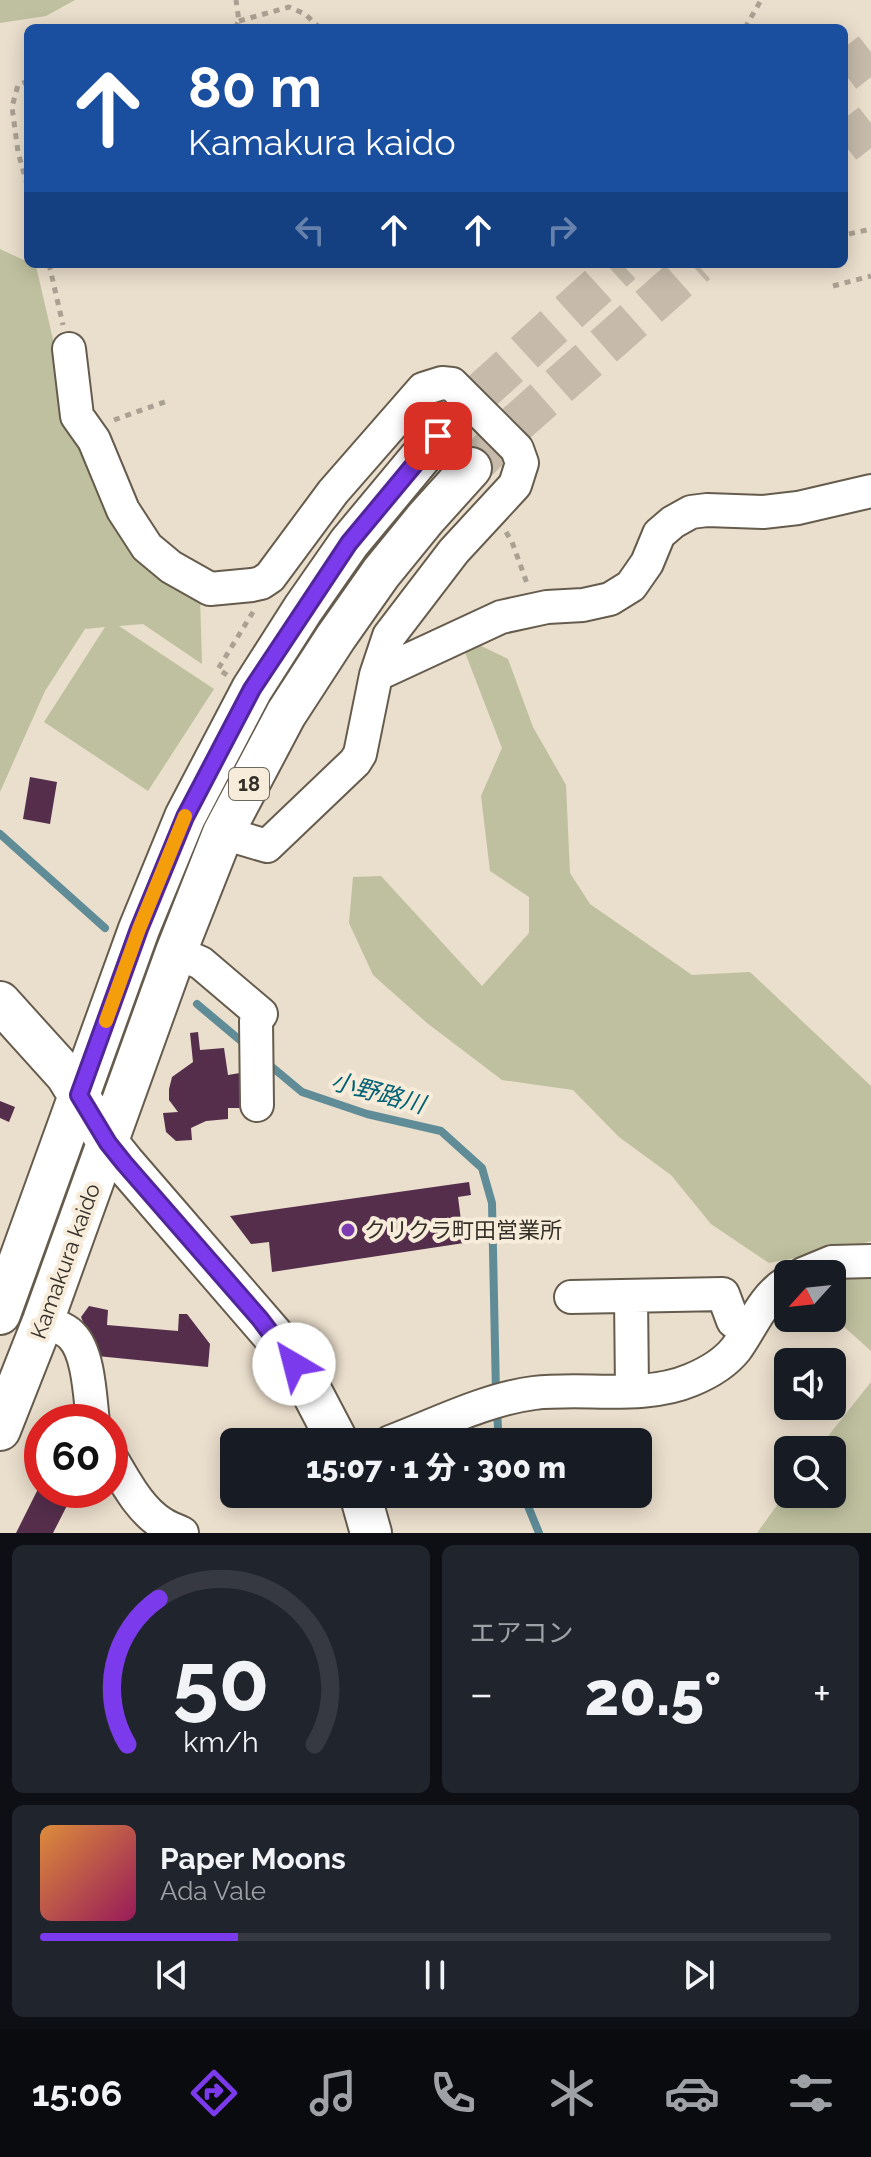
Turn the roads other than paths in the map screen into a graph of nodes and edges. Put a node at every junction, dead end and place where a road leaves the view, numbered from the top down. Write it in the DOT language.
graph roads {
  1 [pos="69,349"];
  2 [pos="438,436"];
  3 [pos="471,468"];
  4 [pos="871,491"];
  5 [pos="376,675"];
  6 [pos="223,833"];
  7 [pos="176,952"];
  8 [pos="0,1002"];
  9 [pos="79,1095"];
  10 [pos="257,1095"];
  11 [pos="108,1143"];
  12 [pos="871,1261"];
  13 [pos="846,1262"];
  14 [pos="4,1290"];
  15 [pos="774,1293"];
  16 [pos="631,1296"];
  17 [pos="571,1297"];
  18 [pos="43,1321"];
  19 [pos="747,1331"];
  20 [pos="632,1390"];
  21 [pos="90,1404"];
  22 [pos="331,1428"];
  23 [pos="427,1428"];
  24 [pos="0,1430"];
  25 [pos="128,1485"];
  26 [pos="364,1508"];
  27 [pos="182,1533"];
  28 [pos="371,1533"];
  1 -- 5 [label="street"];
  2 -- 9 [label="main road, 18"];
  3 -- 6 [label="main road, 18"];
  4 -- 5 [label="street"];
  5 -- 6 [label="street"];
  6 -- 7 [label="main road, 18"];
  7 -- 10 [label="street"];
  7 -- 11 [label="main road, 18"];
  8 -- 9 [label="main road"];
  9 -- 11 [label="main road"];
  9 -- 14 [label="main road, Kamakura kaido / 18"];
  11 -- 18 [label="main road, Kamakura kaido / 18"];
  11 -- 22 [label="main road"];
  12 -- 13 [label="street"];
  15 -- 19 [label="street"];
  16 -- 17 [label="street"];
  16 -- 19 [label="street"];
  16 -- 20 [label="street"];
  18 -- 21 [label="street"];
  18 -- 24 [label="main road, Kamakura kaido / 18"];
  19 -- 20 [label="street"];
  20 -- 23 [label="street"];
  25 -- 27 [label="street"];
  26 -- 28 [label="main road"];
}
